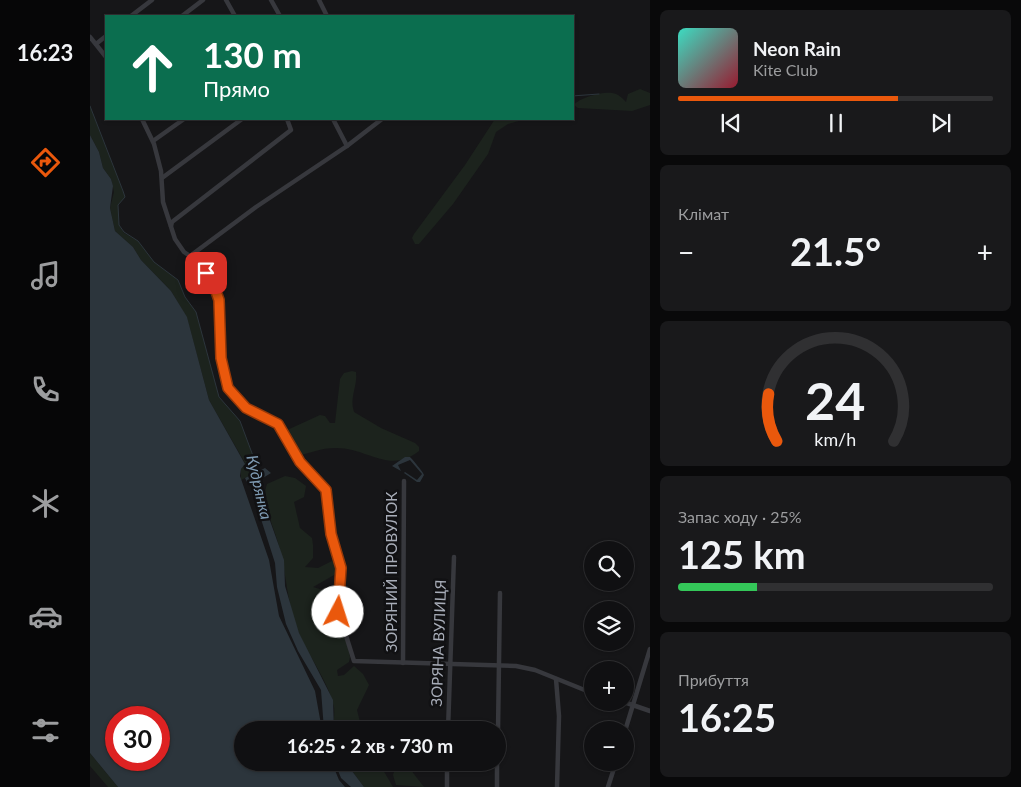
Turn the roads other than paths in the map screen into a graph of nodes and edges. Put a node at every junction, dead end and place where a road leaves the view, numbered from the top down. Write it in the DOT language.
graph roads {
  1 [pos="152,0"];
  2 [pos="203,0"];
  3 [pos="226,0"];
  4 [pos="271,0"];
  5 [pos="319,0"];
  6 [pos="133,15"];
  7 [pos="183,15"];
  8 [pos="234,15"];
  9 [pos="279,15"];
  10 [pos="326,15"];
  11 [pos="90,37"];
  12 [pos="105,37"];
  13 [pos="96,44"];
  14 [pos="105,56"];
  15 [pos="142,120"];
  16 [pos="183,120"];
  17 [pos="241,120"];
  18 [pos="287,120"];
  19 [pos="334,120"];
  20 [pos="381,120"];
  21 [pos="153,141"];
  22 [pos="347,146"];
  23 [pos="162,178"];
  24 [pos="171,227"];
  25 [pos="190,256"];
  26 [pos="404,481"];
  27 [pos="454,557"];
  28 [pos="500,594"];
  29 [pos="650,649"];
  30 [pos="403,664"];
  31 [pos="451,664"];
  32 [pos="500,665"];
  33 [pos="556,679"];
  34 [pos="584,690"];
  35 [pos="634,699"];
  36 [pos="634,706"];
  37 [pos="650,711"];
  38 [pos="448,721"];
  39 [pos="498,721"];
  40 [pos="447,771"];
  41 [pos="497,771"];
  42 [pos="613,771"];
  43 [pos="447,787"];
  44 [pos="497,787"];
  45 [pos="557,787"];
  46 [pos="608,787"];
  1 -- 6 [label="street"];
  2 -- 7 [label="street"];
  3 -- 8 [label="street"];
  4 -- 9 [label="street"];
  5 -- 10 [label="street"];
  11 -- 13 [label="street"];
  12 -- 13 [label="street"];
  13 -- 14 [label="street"];
  15 -- 21 [label="street"];
  16 -- 21 [label="street"];
  17 -- 23 [label="street"];
  18 -- 24 [label="street"];
  19 -- 22 [label="street"];
  20 -- 22 [label="street"];
  21 -- 23 [label="street"];
  22 -- 25 [label="street"];
  23 -- 24 [label="street"];
  24 -- 25 [label="street"];
  25 -- 30 [label="street"];
  26 -- 30 [label="street, ЗОРЯНИЙ ПРОВУЛОК"];
  27 -- 31 [label="street, ЗОРЯНА ВУЛИЦЯ"];
  28 -- 32 [label="street"];
  29 -- 35 [label="street"];
  30 -- 31 [label="street"];
  31 -- 32 [label="street"];
  31 -- 38 [label="street, ЗОРЯНА ВУЛИЦЯ"];
  32 -- 33 [label="street"];
  32 -- 39 [label="street"];
  33 -- 34 [label="street"];
  33 -- 45 [label="street"];
  36 -- 37 [label="street"];
  40 -- 43 [label="street"];
  41 -- 44 [label="street"];
  42 -- 46 [label="street"];
}
